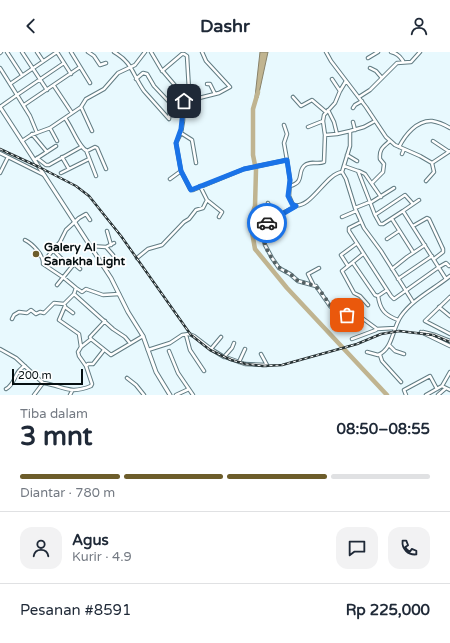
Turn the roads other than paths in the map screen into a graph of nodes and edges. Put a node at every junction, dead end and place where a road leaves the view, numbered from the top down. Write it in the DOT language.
graph roads {
  1 [pos="7,52"];
  2 [pos="22,52"];
  3 [pos="37,52"];
  4 [pos="57,52"];
  5 [pos="71,52"];
  6 [pos="88,52"];
  7 [pos="114,52"];
  8 [pos="145,52"];
  9 [pos="151,52"];
  10 [pos="202,52"];
  11 [pos="326,52"];
  12 [pos="378,52"];
  13 [pos="391,52"];
  14 [pos="420,52"];
  15 [pos="368,58"];
  16 [pos="43,61"];
  17 [pos="403,62"];
  18 [pos="64,63"];
  19 [pos="106,63"];
  20 [pos="80,67"];
  21 [pos="131,67"];
  22 [pos="0,68"];
  23 [pos="33,68"];
  24 [pos="370,68"];
  25 [pos="162,71"];
  26 [pos="71,74"];
  27 [pos="22,75"];
  28 [pos="382,78"];
  29 [pos="40,79"];
  30 [pos="136,79"];
  31 [pos="332,79"];
  32 [pos="346,81"];
  33 [pos="90,83"];
  34 [pos="10,84"];
  35 [pos="207,84"];
  36 [pos="54,86"];
  37 [pos="46,90"];
  38 [pos="179,90"];
  39 [pos="340,91"];
  40 [pos="215,94"];
  41 [pos="17,95"];
  42 [pos="184,96"];
  43 [pos="359,97"];
  44 [pos="293,98"];
  45 [pos="195,99"];
  46 [pos="362,100"];
  47 [pos="171,104"];
  48 [pos="24,106"];
  49 [pos="0,107"];
  50 [pos="81,107"];
  51 [pos="353,108"];
  52 [pos="184,110"];
  53 [pos="191,110"];
  54 [pos="327,111"];
  55 [pos="72,113"];
  56 [pos="64,118"];
  57 [pos="323,121"];
  58 [pos="375,121"];
  59 [pos="353,122"];
  60 [pos="284,125"];
  61 [pos="308,127"];
  62 [pos="50,128"];
  63 [pos="450,128"];
  64 [pos="355,130"];
  65 [pos="92,131"];
  66 [pos="350,131"];
  67 [pos="37,133"];
  68 [pos="181,133"];
  69 [pos="32,134"];
  70 [pos="337,134"];
  71 [pos="325,136"];
  72 [pos="22,141"];
  73 [pos="57,141"];
  74 [pos="390,141"];
  75 [pos="433,141"];
  76 [pos="56,146"];
  77 [pos="81,147"];
  78 [pos="399,147"];
  79 [pos="404,149"];
  80 [pos="86,150"];
  81 [pos="449,151"];
  82 [pos="47,152"];
  83 [pos="0,153"];
  84 [pos="402,154"];
  85 [pos="347,155"];
  86 [pos="8,157"];
  87 [pos="62,157"];
  88 [pos="36,159"];
  89 [pos="89,159"];
  90 [pos="287,160"];
  91 [pos="358,161"];
  92 [pos="432,163"];
  93 [pos="196,164"];
  94 [pos="344,166"];
  95 [pos="69,169"];
  96 [pos="106,169"];
  97 [pos="358,170"];
  98 [pos="181,171"];
  99 [pos="342,172"];
  100 [pos="0,173"];
  101 [pos="62,173"];
  102 [pos="44,175"];
  103 [pos="96,176"];
  104 [pos="170,179"];
  105 [pos="426,181"];
  106 [pos="372,184"];
  107 [pos="200,186"];
  108 [pos="290,186"];
  109 [pos="394,188"];
  110 [pos="381,197"];
  111 [pos="207,200"];
  112 [pos="420,200"];
  113 [pos="268,203"];
  114 [pos="370,203"];
  115 [pos="413,204"];
  116 [pos="296,206"];
  117 [pos="355,210"];
  118 [pos="404,211"];
  119 [pos="375,215"];
  120 [pos="219,217"];
  121 [pos="275,217"];
  122 [pos="342,217"];
  123 [pos="392,219"];
  124 [pos="90,220"];
  125 [pos="74,222"];
  126 [pos="361,222"];
  127 [pos="413,226"];
  128 [pos="107,230"];
  129 [pos="399,231"];
  130 [pos="387,239"];
  131 [pos="25,240"];
  132 [pos="356,244"];
  133 [pos="425,245"];
  134 [pos="90,246"];
  135 [pos="106,247"];
  136 [pos="53,250"];
  137 [pos="413,252"];
  138 [pos="363,254"];
  139 [pos="113,255"];
  140 [pos="137,258"];
  141 [pos="433,258"];
  142 [pos="44,261"];
  143 [pos="352,262"];
  144 [pos="74,264"];
  145 [pos="348,266"];
  146 [pos="449,266"];
  147 [pos="439,267"];
  148 [pos="319,268"];
  149 [pos="80,269"];
  150 [pos="392,269"];
  151 [pos="450,276"];
  152 [pos="64,278"];
  153 [pos="398,279"];
  154 [pos="446,279"];
  155 [pos="57,285"];
  156 [pos="313,285"];
  157 [pos="76,288"];
  158 [pos="387,290"];
  159 [pos="406,291"];
  160 [pos="74,294"];
  161 [pos="120,294"];
  162 [pos="378,296"];
  163 [pos="450,297"];
  164 [pos="413,302"];
  165 [pos="65,305"];
  166 [pos="368,305"];
  167 [pos="439,307"];
  168 [pos="73,313"];
  169 [pos="450,316"];
  170 [pos="12,319"];
  171 [pos="398,320"];
  172 [pos="105,321"];
  173 [pos="395,328"];
  174 [pos="377,329"];
  175 [pos="450,334"];
  176 [pos="186,335"];
  177 [pos="143,336"];
  178 [pos="221,337"];
  179 [pos="91,339"];
  180 [pos="352,339"];
  181 [pos="450,341"];
  182 [pos="130,342"];
  183 [pos="234,343"];
  184 [pos="389,345"];
  185 [pos="450,346"];
  186 [pos="80,347"];
  187 [pos="0,349"];
  188 [pos="211,349"];
  189 [pos="245,349"];
  190 [pos="104,350"];
  191 [pos="148,350"];
  192 [pos="169,351"];
  193 [pos="367,352"];
  194 [pos="261,354"];
  195 [pos="404,354"];
  196 [pos="380,355"];
  197 [pos="224,357"];
  198 [pos="240,362"];
  199 [pos="25,366"];
  200 [pos="86,366"];
  201 [pos="204,371"];
  202 [pos="450,372"];
  203 [pos="449,376"];
  204 [pos="127,378"];
  205 [pos="401,382"];
  206 [pos="43,383"];
  207 [pos="442,386"];
  208 [pos="189,388"];
  209 [pos="446,388"];
  210 [pos="6,389"];
  211 [pos="437,389"];
  212 [pos="450,390"];
  213 [pos="72,391"];
  214 [pos="431,394"];
  215 [pos="34,395"];
  216 [pos="70,395"];
  217 [pos="144,395"];
  218 [pos="170,395"];
  219 [pos="176,395"];
  220 [pos="193,395"];
  221 [pos="406,395"];
  222 [pos="426,395"];
  223 [pos="438,395"];
  1 -- 27 [label="street"];
  2 -- 23 [label="street"];
  3 -- 16 [label="street"];
  4 -- 16 [label="street"];
  4 -- 18 [label="street"];
  5 -- 20 [label="street"];
  6 -- 19 [label="street"];
  7 -- 21 [label="street"];
  8 -- 21 [label="street"];
  9 -- 25 [label="street"];
  10 -- 40 [label="street"];
  11 -- 32 [label="street"];
  12 -- 15 [label="street"];
  13 -- 17 [label="street"];
  14 -- 17 [label="street"];
  16 -- 23 [label="street"];
  17 -- 28 [label="street"];
  18 -- 26 [label="street"];
  18 -- 29 [label="street"];
  20 -- 26 [label="street"];
  20 -- 33 [label="street"];
  21 -- 30 [label="street"];
  21 -- 50 [label="street"];
  22 -- 34 [label="street"];
  23 -- 27 [label="street"];
  23 -- 29 [label="street"];
  24 -- 28 [label="street"];
  25 -- 38 [label="street"];
  25 -- 42 [label="street"];
  26 -- 36 [label="street"];
  27 -- 34 [label="street"];
  28 -- 43 [label="street"];
  29 -- 37 [label="street"];
  29 -- 41 [label="street"];
  30 -- 47 [label="street"];
  30 -- 47 [label="street"];
  31 -- 39 [label="street"];
  32 -- 39 [label="street"];
  32 -- 43 [label="street"];
  34 -- 41 [label="street"];
  35 -- 40 [label="street"];
  36 -- 37 [label="street"];
  36 -- 55 [label="street"];
  37 -- 48 [label="street"];
  38 -- 42 [label="street"];
  38 -- 47 [label="street"];
  39 -- 54 [label="street"];
  40 -- 45 [label="street"];
  41 -- 48 [label="street"];
  41 -- 49 [label="street"];
  42 -- 52 [label="street"];
  43 -- 46 [label="street"];
  44 -- 54 [label="street"];
  46 -- 51 [label="street"];
  46 -- 58 [label="street"];
  48 -- 67 [label="street"];
  49 -- 72 [label="street"];
  50 -- 55 [label="street"];
  50 -- 65 [label="street"];
  52 -- 53 [label="street"];
  52 -- 68 [label="street"];
  54 -- 57 [label="street"];
  54 -- 70 [label="street"];
  55 -- 56 [label="street"];
  56 -- 62 [label="street"];
  56 -- 77 [label="street"];
  57 -- 61 [label="street"];
  57 -- 71 [label="street"];
  58 -- 64 [label="street"];
  58 -- 74 [label="street"];
  59 -- 64 [label="street"];
  60 -- 90 [label="street"];
  62 -- 67 [label="street"];
  62 -- 73 [label="street"];
  63 -- 78 [label="street"];
  64 -- 66 [label="street"];
  66 -- 70 [label="street"];
  66 -- 85 [label="street"];
  67 -- 69 [label="street"];
  68 -- 93 [label="street"];
  68 -- 98 [label="street"];
  69 -- 72 [label="street"];
  69 -- 82 [label="street"];
  70 -- 71 [label="street"];
  71 -- 108 [label="street"];
  72 -- 88 [label="street"];
  74 -- 78 [label="street"];
  74 -- 106 [label="street"];
  75 -- 81 [label="street"];
  76 -- 82 [label="street"];
  77 -- 80 [label="street"];
  77 -- 87 [label="street"];
  78 -- 79 [label="street"];
  79 -- 84 [label="street"];
  79 -- 92 [label="street"];
  80 -- 89 [label="street"];
  80 -- 96 [label="street"];
  81 -- 92 [label="street"];
  82 -- 88 [label="street"];
  83 -- 86 [label="street"];
  85 -- 91 [label="street"];
  85 -- 94 [label="street"];
  86 -- 100 [label="street"];
  86 -- 102 [label="street"];
  87 -- 88 [label="street"];
  87 -- 95 [label="street"];
  88 -- 102 [label="street"];
  89 -- 95 [label="street"];
  89 -- 103 [label="street"];
  90 -- 107 [label="street"];
  90 -- 108 [label="street"];
  92 -- 105 [label="street"];
  94 -- 97 [label="street"];
  94 -- 99 [label="street"];
  95 -- 101 [label="street"];
  97 -- 106 [label="street"];
  97 -- 114 [label="street"];
  98 -- 104 [label="street"];
  98 -- 107 [label="street"];
  99 -- 116 [label="street"];
  99 -- 117 [label="street"];
  102 -- 125 [label="street"];
  106 -- 110 [label="street"];
  107 -- 111 [label="street"];
  108 -- 116 [label="street"];
  109 -- 110 [label="street"];
  110 -- 114 [label="street"];
  111 -- 120 [label="street"];
  111 -- 140 [label="street"];
  112 -- 115 [label="street"];
  113 -- 121 [label="street"];
  114 -- 117 [label="street"];
  114 -- 119 [label="street"];
  115 -- 118 [label="street"];
  115 -- 119 [label="street"];
  116 -- 121 [label="street"];
  117 -- 122 [label="street"];
  117 -- 126 [label="street"];
  118 -- 123 [label="street"];
  118 -- 127 [label="street"];
  119 -- 123 [label="street"];
  121 -- 156 [label="street"];
  123 -- 129 [label="street"];
  124 -- 125 [label="street"];
  125 -- 134 [label="street"];
  125 -- 136 [label="street"];
  126 -- 132 [label="street"];
  126 -- 150 [label="street"];
  127 -- 133 [label="street"];
  127 -- 141 [label="street"];
  128 -- 135 [label="street"];
  129 -- 130 [label="street"];
  129 -- 137 [label="street"];
  131 -- 142 [label="street"];
  132 -- 138 [label="street"];
  132 -- 145 [label="street"];
  133 -- 137 [label="street"];
  133 -- 141 [label="street"];
  134 -- 135 [label="street"];
  134 -- 161 [label="street"];
  135 -- 139 [label="street"];
  136 -- 142 [label="street"];
  136 -- 144 [label="street"];
  137 -- 150 [label="street"];
  138 -- 143 [label="street"];
  138 -- 158 [label="street"];
  141 -- 147 [label="street"];
  141 -- 153 [label="street"];
  142 -- 152 [label="street"];
  143 -- 145 [label="street"];
  143 -- 162 [label="street"];
  144 -- 149 [label="street"];
  144 -- 152 [label="street"];
  145 -- 166 [label="street"];
  146 -- 147 [label="street"];
  147 -- 154 [label="street"];
  147 -- 159 [label="street"];
  148 -- 156 [label="street"];
  150 -- 153 [label="street"];
  151 -- 154 [label="street"];
  152 -- 155 [label="street"];
  152 -- 157 [label="street"];
  153 -- 159 [label="street"];
  154 -- 164 [label="street"];
  156 -- 174 [label="street"];
  157 -- 160 [label="street"];
  157 -- 161 [label="street"];
  158 -- 159 [label="street"];
  158 -- 162 [label="street"];
  159 -- 164 [label="street"];
  160 -- 165 [label="street"];
  160 -- 172 [label="street"];
  161 -- 177 [label="street"];
  162 -- 171 [label="street"];
  163 -- 167 [label="street"];
  164 -- 171 [label="street"];
  165 -- 168 [label="street"];
  165 -- 170 [label="street"];
  165 -- 186 [label="street"];
  167 -- 169 [label="street"];
  167 -- 175 [label="street"];
  171 -- 173 [label="street"];
  172 -- 179 [label="street"];
  172 -- 182 [label="street"];
  173 -- 174 [label="street"];
  173 -- 184 [label="street"];
  174 -- 180 [label="street"];
  176 -- 188 [label="street"];
  176 -- 191 [label="street"];
  176 -- 201 [label="street"];
  177 -- 182 [label="street"];
  177 -- 191 [label="street"];
  178 -- 188 [label="street"];
  179 -- 186 [label="street"];
  179 -- 190 [label="street"];
  181 -- 185 [label="street"];
  182 -- 190 [label="street"];
  183 -- 197 [label="street"];
  184 -- 195 [label="street"];
  184 -- 196 [label="street"];
  186 -- 200 [label="street"];
  187 -- 199 [label="street"];
  188 -- 197 [label="street"];
  189 -- 198 [label="street"];
  190 -- 200 [label="street"];
  191 -- 218 [label="street"];
  192 -- 208 [label="street"];
  193 -- 196 [label="street"];
  194 -- 198 [label="street"];
  196 -- 205 [label="street"];
  197 -- 198 [label="street"];
  199 -- 206 [label="street"];
  199 -- 210 [label="street"];
  200 -- 213 [label="street"];
  202 -- 203 [label="street"];
  203 -- 207 [label="street"];
  204 -- 217 [label="street"];
  206 -- 213 [label="street"];
  206 -- 215 [label="street"];
  207 -- 209 [label="street"];
  207 -- 211 [label="street"];
  208 -- 219 [label="street"];
  208 -- 220 [label="street"];
  209 -- 212 [label="street"];
  209 -- 223 [label="street"];
  211 -- 214 [label="street"];
  211 -- 221 [label="street"];
  213 -- 216 [label="street"];
  214 -- 222 [label="street"];
}
